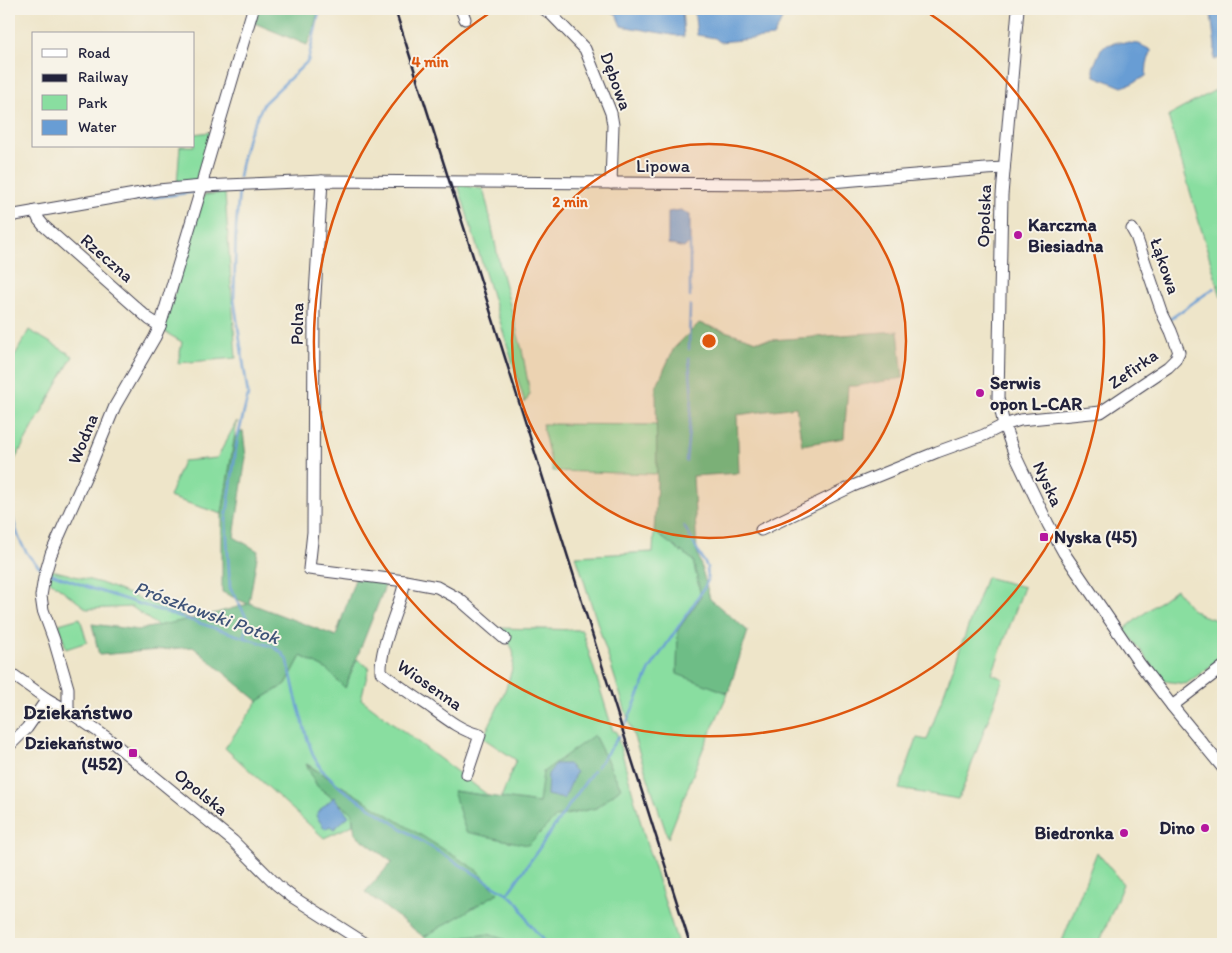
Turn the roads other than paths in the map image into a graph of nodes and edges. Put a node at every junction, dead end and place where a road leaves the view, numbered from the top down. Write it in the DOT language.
graph roads {
  1 [pos="252,9"];
  2 [pos="544,9"];
  3 [pos="1018,9"];
  4 [pos="1004,168"];
  5 [pos="322,181"];
  6 [pos="611,183"];
  7 [pos="202,186"];
  8 [pos="35,211"];
  9 [pos="9,216"];
  10 [pos="1132,229"];
  11 [pos="1163,315"];
  12 [pos="160,326"];
  13 [pos="1004,425"];
  14 [pos="761,530"];
  15 [pos="405,581"];
  16 [pos="505,639"];
  17 [pos="1223,667"];
  18 [pos="9,672"];
  19 [pos="47,699"];
  20 [pos="1172,706"];
  21 [pos="68,711"];
  22 [pos="9,746"];
  23 [pos="1223,768"];
  24 [pos="467,774"];
  25 [pos="366,944"];
  1 -- 7 [label="street, Wodna"];
  2 -- 6 [label="street, Dębowa"];
  3 -- 4 [label="street, Opolska"];
  4 -- 6 [label="street, Lipowa"];
  4 -- 13 [label="street, Opolska"];
  5 -- 6 [label="street, Lipowa"];
  5 -- 7 [label="street"];
  5 -- 15 [label="street, Polna"];
  7 -- 8 [label="street"];
  7 -- 12 [label="street, Wodna"];
  8 -- 9 [label="street"];
  8 -- 12 [label="street, Rzeczna"];
  10 -- 11 [label="street, Łąkowa"];
  11 -- 13 [label="street, Zefirka"];
  12 -- 21 [label="street, Wodna"];
  13 -- 14 [label="street"];
  13 -- 20 [label="street, Nyska"];
  15 -- 16 [label="street, Polna"];
  15 -- 24 [label="street, Wiosenna"];
  17 -- 20 [label="street"];
  18 -- 19 [label="street, Opolska"];
  19 -- 21 [label="street, Opolska"];
  19 -- 22 [label="street"];
  20 -- 23 [label="street, Nyska"];
  21 -- 25 [label="street, Opolska"];
}
